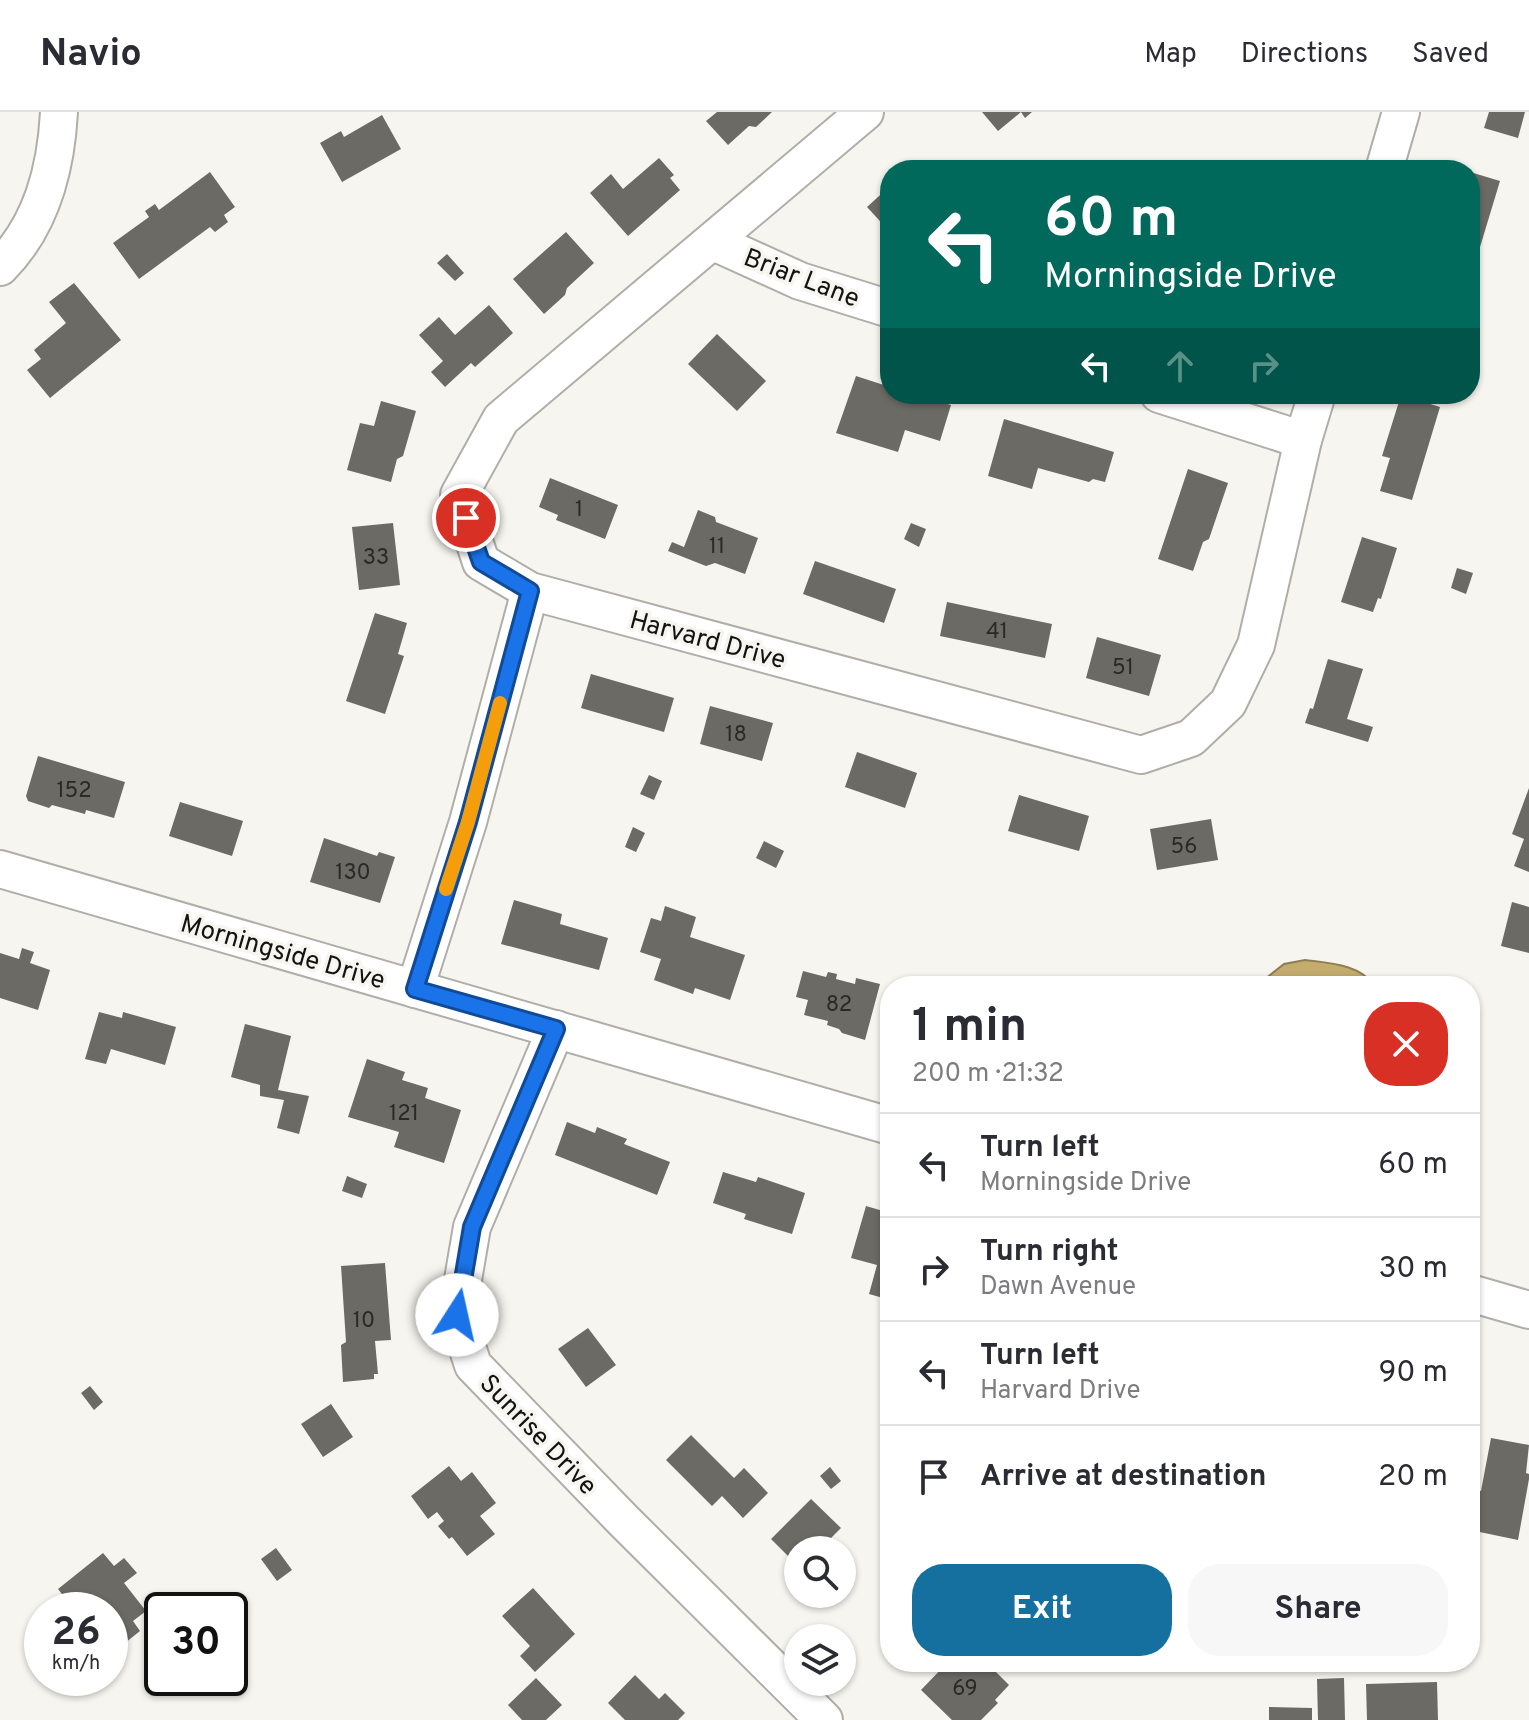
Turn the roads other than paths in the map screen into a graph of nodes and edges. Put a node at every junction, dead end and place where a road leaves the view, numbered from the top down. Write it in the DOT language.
graph roads {
  1 [pos="59,112"];
  2 [pos="865,112"];
  3 [pos="1401,112"];
  4 [pos="1387,160"];
  5 [pos="714,242"];
  6 [pos="0,267"];
  7 [pos="880,306"];
  8 [pos="1190,404"];
  9 [pos="1314,404"];
  10 [pos="1303,440"];
  11 [pos="530,591"];
  12 [pos="0,869"];
  13 [pos="415,989"];
  14 [pos="556,1029"];
  15 [pos="880,1123"];
  16 [pos="1480,1296"];
  17 [pos="1529,1310"];
  18 [pos="824,1720"];
  1 -- 6 [label="street"];
  2 -- 5 [label="street, Harvard Drive"];
  3 -- 4 [label="street"];
  5 -- 7 [label="street, Briar Lane"];
  5 -- 11 [label="street, Harvard Drive"];
  8 -- 10 [label="street"];
  9 -- 10 [label="street, Harvard Drive"];
  10 -- 11 [label="street, Harvard Drive"];
  11 -- 13 [label="street"];
  12 -- 13 [label="street, Morningside Drive"];
  13 -- 14 [label="street, Morningside Drive"];
  14 -- 15 [label="street, Morningside Drive"];
  14 -- 18 [label="street, Sunrise Drive"];
  16 -- 17 [label="street"];
}
